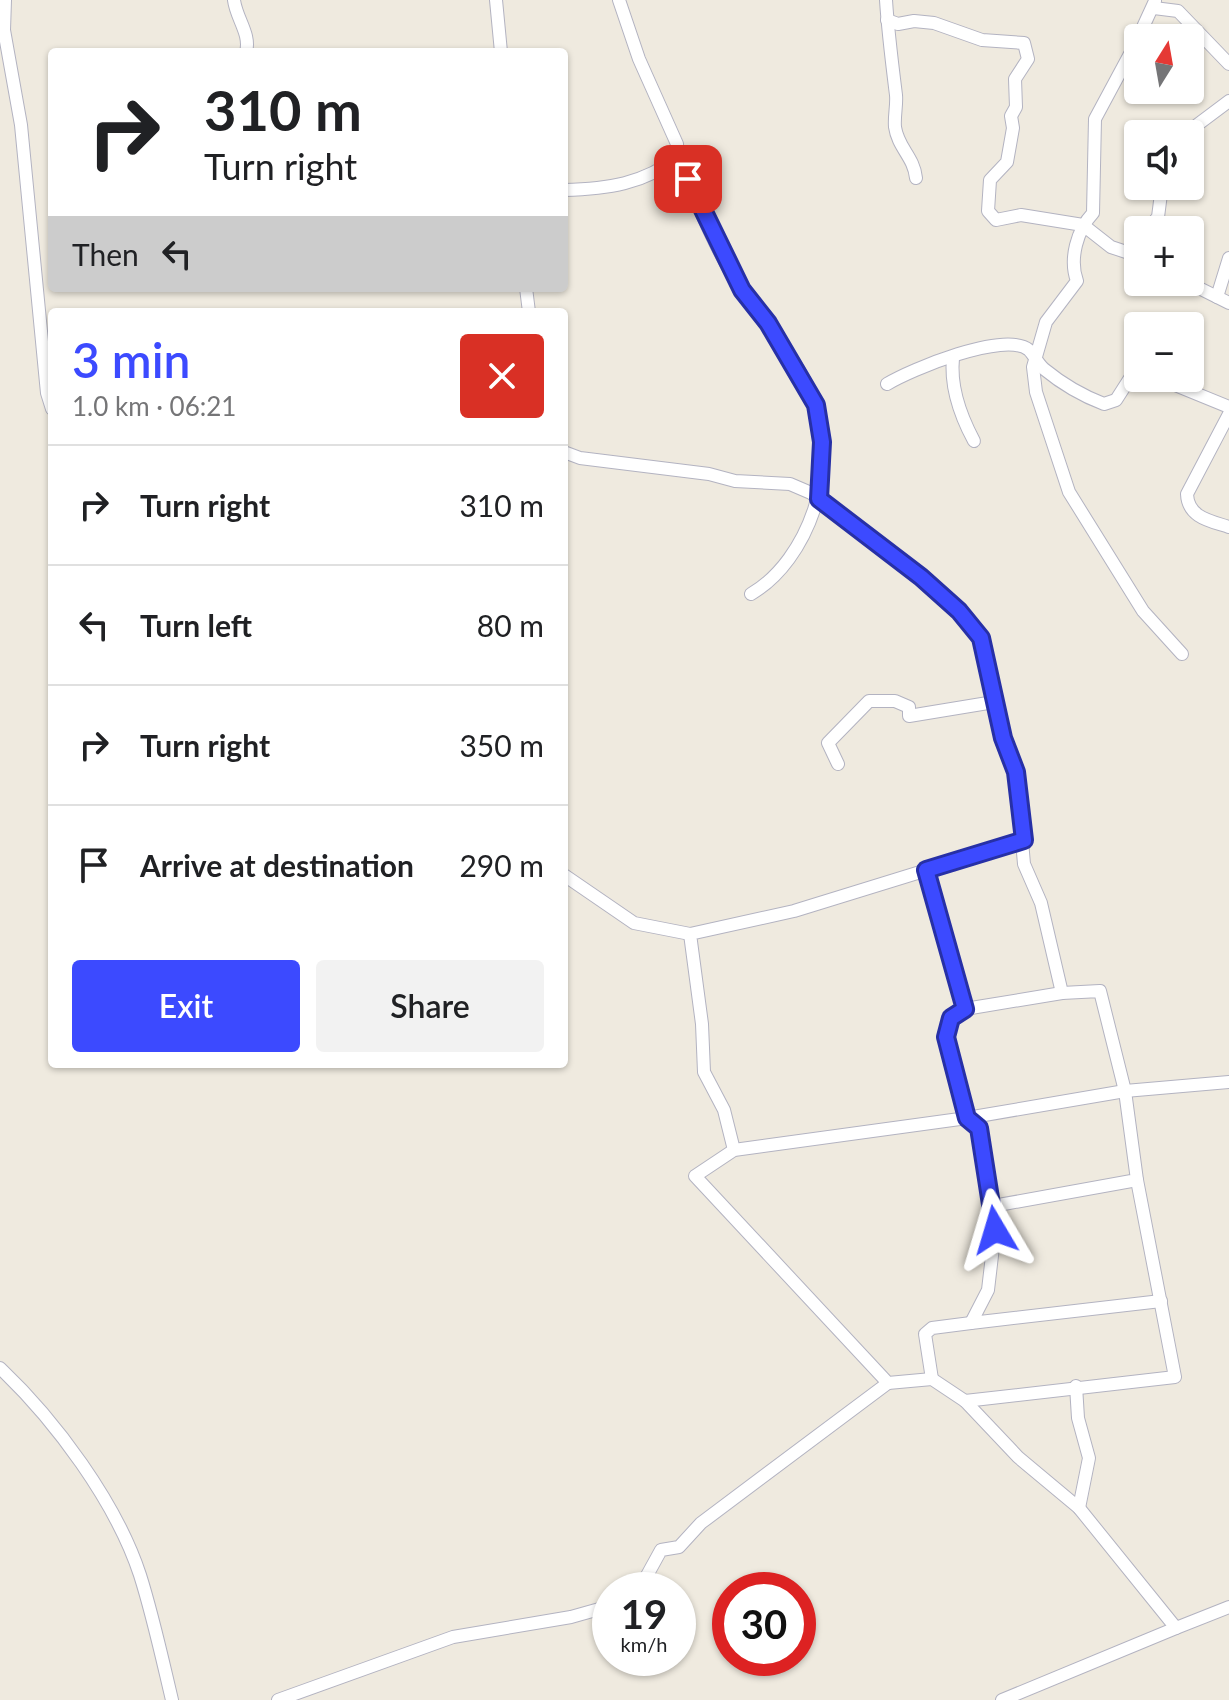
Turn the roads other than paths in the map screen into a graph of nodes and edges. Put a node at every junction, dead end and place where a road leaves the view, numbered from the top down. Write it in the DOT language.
graph roads {
  1 [pos="5,0"];
  2 [pos="234,0"];
  3 [pos="496,0"];
  4 [pos="619,0"];
  5 [pos="886,0"];
  6 [pos="1155,4"];
  7 [pos="887,20"];
  8 [pos="1145,24"];
  9 [pos="246,48"];
  10 [pos="501,48"];
  11 [pos="1124,64"];
  12 [pos="1229,64"];
  13 [pos="1229,101"];
  14 [pos="1204,120"];
  15 [pos="678,157"];
  16 [pos="916,178"];
  17 [pos="568,190"];
  18 [pos="1083,225"];
  19 [pos="1124,251"];
  20 [pos="1229,258"];
  21 [pos="1204,290"];
  22 [pos="1223,300"];
  23 [pos="953,358"];
  24 [pos="1034,359"];
  25 [pos="887,384"];
  26 [pos="1124,388"];
  27 [pos="1192,392"];
  28 [pos="48,396"];
  29 [pos="1229,407"];
  30 [pos="1229,414"];
  31 [pos="974,441"];
  32 [pos="568,454"];
  33 [pos="819,499"];
  34 [pos="1229,527"];
  35 [pos="751,594"];
  36 [pos="1182,654"];
  37 [pos="994,702"];
  38 [pos="838,764"];
  39 [pos="1024,840"];
  40 [pos="926,870"];
  41 [pos="568,878"];
  42 [pos="690,934"];
  43 [pos="1062,993"];
  44 [pos="965,1009"];
  45 [pos="1229,1082"];
  46 [pos="1125,1091"];
  47 [pos="967,1118"];
  48 [pos="734,1150"];
  49 [pos="1137,1180"];
  50 [pos="993,1206"];
  51 [pos="1161,1301"];
  52 [pos="971,1323"];
  53 [pos="0,1368"];
  54 [pos="932,1379"];
  55 [pos="888,1383"];
  56 [pos="1076,1386"];
  57 [pos="965,1401"];
  58 [pos="1079,1508"];
  59 [pos="649,1572"];
  60 [pos="1229,1607"];
  61 [pos="592,1611"];
  62 [pos="1176,1628"];
  63 [pos="172,1700"];
  64 [pos="278,1700"];
  65 [pos="1002,1700"];
  1 -- 28 [label="street"];
  2 -- 9 [label="street"];
  3 -- 10 [label="street"];
  4 -- 15 [label="street"];
  5 -- 7 [label="street"];
  6 -- 8 [label="street"];
  6 -- 12 [label="street"];
  7 -- 16 [label="street"];
  7 -- 18 [label="street"];
  11 -- 18 [label="street"];
  13 -- 14 [label="street"];
  15 -- 17 [label="street"];
  15 -- 33 [label="street"];
  18 -- 19 [label="street"];
  18 -- 24 [label="street"];
  20 -- 22 [label="street"];
  21 -- 22 [label="street"];
  23 -- 24 [label="street"];
  23 -- 25 [label="street"];
  23 -- 31 [label="street"];
  24 -- 26 [label="street"];
  24 -- 36 [label="street"];
  27 -- 29 [label="street"];
  30 -- 34 [label="street"];
  32 -- 33 [label="street"];
  33 -- 35 [label="street"];
  33 -- 37 [label="street"];
  37 -- 38 [label="street"];
  37 -- 39 [label="street"];
  39 -- 40 [label="street"];
  39 -- 43 [label="street"];
  40 -- 42 [label="street"];
  40 -- 44 [label="street"];
  41 -- 42 [label="street"];
  42 -- 48 [label="street"];
  43 -- 44 [label="street"];
  43 -- 46 [label="street"];
  44 -- 47 [label="street"];
  45 -- 46 [label="street"];
  46 -- 47 [label="street"];
  46 -- 49 [label="street"];
  47 -- 48 [label="street"];
  47 -- 50 [label="street"];
  48 -- 55 [label="street"];
  49 -- 50 [label="street"];
  49 -- 51 [label="street"];
  50 -- 52 [label="street"];
  51 -- 52 [label="street"];
  51 -- 56 [label="street"];
  52 -- 54 [label="street"];
  53 -- 63 [label="street"];
  54 -- 55 [label="street"];
  54 -- 57 [label="street"];
  55 -- 59 [label="street"];
  56 -- 57 [label="street"];
  56 -- 58 [label="street"];
  57 -- 58 [label="street"];
  58 -- 62 [label="street"];
  60 -- 62 [label="street"];
  61 -- 64 [label="street"];
  62 -- 65 [label="street"];
}
